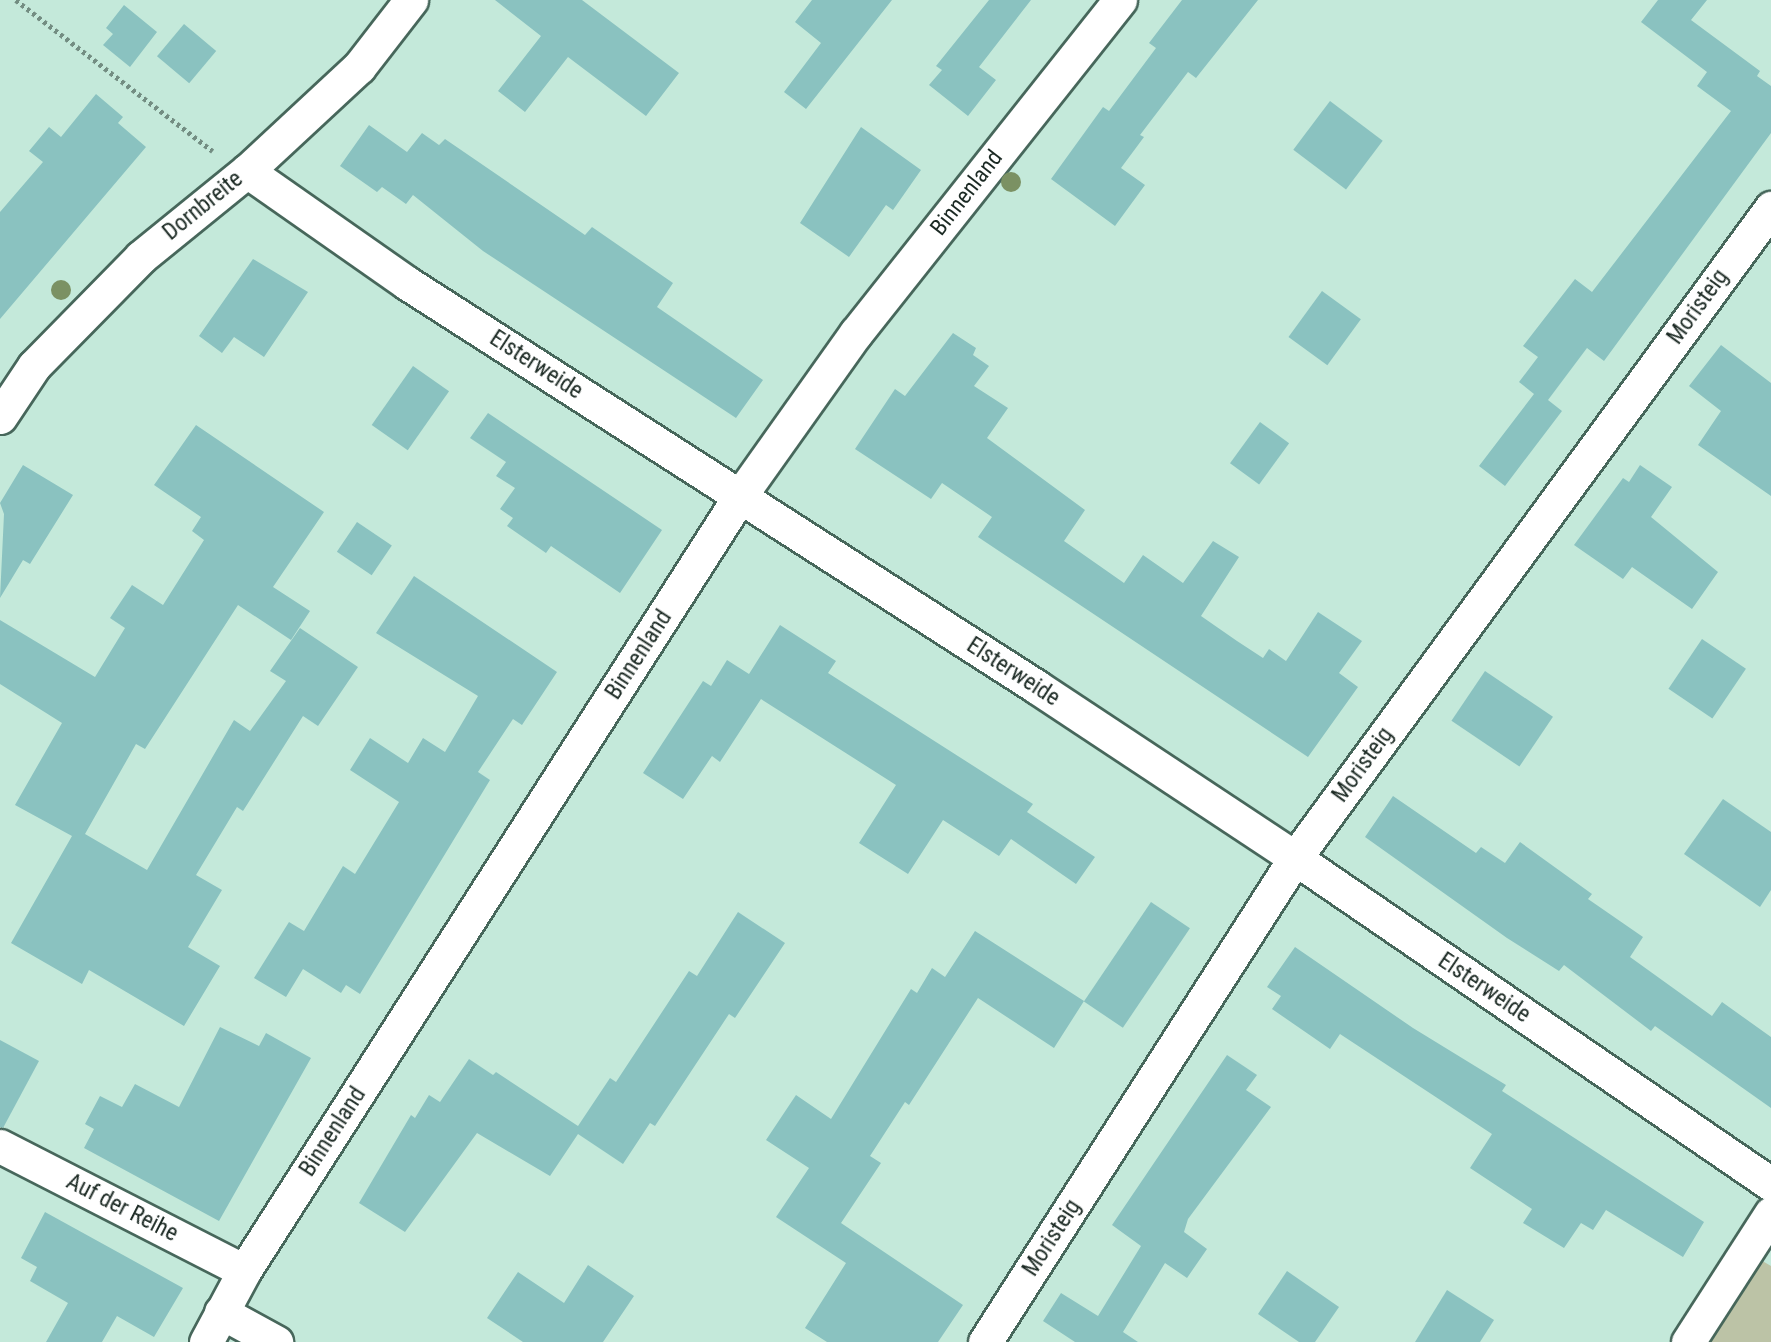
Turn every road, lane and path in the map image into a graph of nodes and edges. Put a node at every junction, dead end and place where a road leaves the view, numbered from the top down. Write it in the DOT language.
graph roads {
  1 [pos="16,0"];
  2 [pos="411,0"];
  3 [pos="1120,0"];
  4 [pos="247,171"];
  5 [pos="1771,208"];
  6 [pos="0,417"];
  7 [pos="740,496"];
  8 [pos="1295,858"];
  9 [pos="0,1146"];
  10 [pos="1771,1184"];
  11 [pos="1771,1213"];
  12 [pos="244,1271"];
  13 [pos="221,1312"];
  14 [pos="206,1342"];
  15 [pos="276,1342"];
  16 [pos="985,1342"];
  17 [pos="1688,1342"];
  1 -- 4 [label="path"];
  2 -- 4 [label="street, Dornbreite"];
  3 -- 7 [label="street, Binnenland"];
  4 -- 6 [label="street, Dornbreite"];
  4 -- 7 [label="street, Elsterweide"];
  5 -- 8 [label="street, Moristeig"];
  7 -- 8 [label="street, Elsterweide"];
  7 -- 12 [label="street, Binnenland"];
  8 -- 10 [label="street, Elsterweide"];
  8 -- 16 [label="street, Moristeig"];
  9 -- 12 [label="street, Auf der Reihe"];
  11 -- 17 [label="street"];
  12 -- 13 [label="street, Binnenland"];
  13 -- 14 [label="street, Binnenland"];
  13 -- 15 [label="street"];
}
